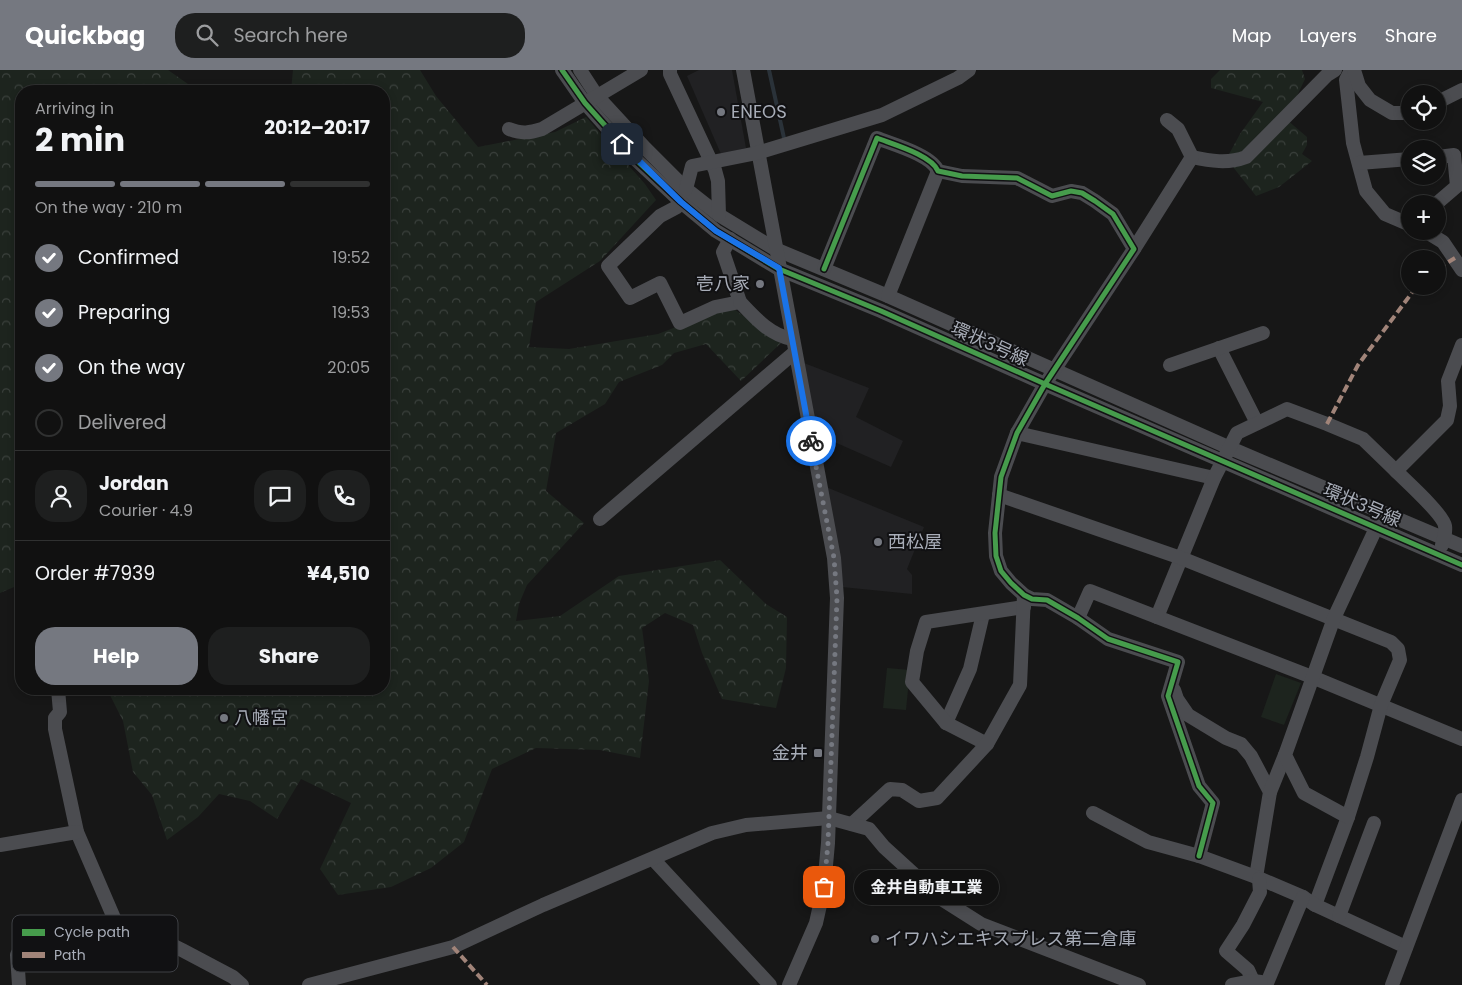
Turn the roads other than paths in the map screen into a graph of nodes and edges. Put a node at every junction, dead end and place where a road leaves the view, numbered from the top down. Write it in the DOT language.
graph roads {
  1 [pos="562,70"];
  2 [pos="580,70"];
  3 [pos="641,70"];
  4 [pos="670,70"];
  5 [pos="743,70"];
  6 [pos="1335,70"];
  7 [pos="1352,70"];
  8 [pos="960,72"];
  9 [pos="1462,90"];
  10 [pos="1446,98"];
  11 [pos="591,100"];
  12 [pos="1401,112"];
  13 [pos="1167,120"];
  14 [pos="510,129"];
  15 [pos="757,153"];
  16 [pos="1446,156"];
  17 [pos="1192,157"];
  18 [pos="1401,160"];
  19 [pos="1359,162"];
  20 [pos="712,163"];
  21 [pos="938,171"];
  22 [pos="683,195"];
  23 [pos="1446,195"];
  24 [pos="719,215"];
  25 [pos="1401,220"];
  26 [pos="730,239"];
  27 [pos="1440,240"];
  28 [pos="775,249"];
  29 [pos="1134,249"];
  30 [pos="779,268"];
  31 [pos="824,269"];
  32 [pos="1462,270"];
  33 [pos="888,296"];
  34 [pos="740,302"];
  35 [pos="1263,333"];
  36 [pos="1462,345"];
  37 [pos="793,346"];
  38 [pos="1219,348"];
  39 [pos="1170,365"];
  40 [pos="1054,370"];
  41 [pos="1045,384"];
  42 [pos="1257,423"];
  43 [pos="1017,433"];
  44 [pos="1230,448"];
  45 [pos="1222,460"];
  46 [pos="1396,471"];
  47 [pos="1214,478"];
  48 [pos="1000,495"];
  49 [pos="600,519"];
  50 [pos="1376,526"];
  51 [pos="1444,538"];
  52 [pos="1462,546"];
  53 [pos="1438,554"];
  54 [pos="1181,558"];
  55 [pos="1462,565"];
  56 [pos="1024,601"];
  57 [pos="983,614"];
  58 [pos="1157,617"];
  59 [pos="1078,618"];
  60 [pos="1334,618"];
  61 [pos="1312,677"];
  62 [pos="1172,679"];
  63 [pos="59,695"];
  64 [pos="1381,705"];
  65 [pos="946,723"];
  66 [pos="1462,739"];
  67 [pos="987,744"];
  68 [pos="1285,755"];
  69 [pos="1270,792"];
  70 [pos="1462,800"];
  71 [pos="1093,813"];
  72 [pos="1348,817"];
  73 [pos="829,818"];
  74 [pos="1374,823"];
  75 [pos="852,824"];
  76 [pos="77,832"];
  77 [pos="0,845"];
  78 [pos="1199,856"];
  79 [pos="653,860"];
  80 [pos="1258,878"];
  81 [pos="1302,897"];
  82 [pos="1315,905"];
  83 [pos="112,915"];
  84 [pos="1339,916"];
  85 [pos="1406,947"];
  86 [pos="178,948"];
  87 [pos="18,972"];
  88 [pos="1253,981"];
  89 [pos="1269,984"];
  90 [pos="19,985"];
  91 [pos="242,985"];
  92 [pos="309,985"];
  93 [pos="770,985"];
  94 [pos="789,985"];
  95 [pos="1139,985"];
  96 [pos="1232,985"];
  97 [pos="1392,985"];
  1 -- 11 [label="street, 環状3号線"];
  2 -- 11 [label="street, 環状3号線"];
  3 -- 11 [label="street"];
  4 -- 20 [label="street"];
  5 -- 15 [label="street"];
  6 -- 17 [label="street"];
  7 -- 12 [label="street"];
  7 -- 19 [label="street"];
  8 -- 15 [label="street"];
  9 -- 10 [label="street"];
  11 -- 14 [label="street"];
  11 -- 22 [label="street, 環状3号線"];
  13 -- 17 [label="street"];
  15 -- 20 [label="street"];
  15 -- 28 [label="street"];
  16 -- 23 [label="street"];
  17 -- 29 [label="street"];
  18 -- 19 [label="street"];
  19 -- 25 [label="street"];
  20 -- 22 [label="street"];
  20 -- 24 [label="street"];
  21 -- 29 [label="street"];
  21 -- 31 [label="street"];
  21 -- 33 [label="street"];
  22 -- 24 [label="street, 環状3号線"];
  22 -- 26 [label="street, 環状3号線"];
  22 -- 34 [label="street"];
  24 -- 28 [label="street, 環状3号線"];
  26 -- 30 [label="street, 環状3号線"];
  26 -- 34 [label="street"];
  27 -- 32 [label="street"];
  28 -- 30 [label="street"];
  28 -- 31 [label="street, 環状3号線"];
  29 -- 40 [label="street"];
  30 -- 37 [label="street"];
  30 -- 41 [label="street, 環状3号線"];
  31 -- 33 [label="street, 環状3号線"];
  33 -- 40 [label="street, 環状3号線"];
  34 -- 37 [label="street"];
  35 -- 38 [label="street"];
  36 -- 46 [label="street"];
  37 -- 49 [label="street"];
  37 -- 73 [label="street"];
  38 -- 39 [label="street"];
  38 -- 42 [label="street"];
  40 -- 41 [label="street"];
  40 -- 44 [label="street, 環状3号線"];
  41 -- 43 [label="street"];
  41 -- 45 [label="street, 環状3号線"];
  42 -- 44 [label="street"];
  42 -- 46 [label="street"];
  43 -- 47 [label="street"];
  43 -- 48 [label="street"];
  44 -- 45 [label="street"];
  44 -- 51 [label="street, 環状3号線"];
  45 -- 47 [label="street"];
  45 -- 50 [label="street, 環状3号線"];
  46 -- 51 [label="street"];
  47 -- 54 [label="street"];
  48 -- 54 [label="street"];
  48 -- 56 [label="street"];
  50 -- 53 [label="street, 環状3号線"];
  50 -- 60 [label="street"];
  51 -- 52 [label="street, 環状3号線"];
  51 -- 53 [label="street"];
  53 -- 55 [label="street, 環状3号線"];
  54 -- 58 [label="street"];
  54 -- 60 [label="street"];
  56 -- 57 [label="street"];
  56 -- 59 [label="street"];
  56 -- 67 [label="street"];
  57 -- 65 [label="street"];
  57 -- 65 [label="street"];
  58 -- 59 [label="street"];
  58 -- 61 [label="street"];
  59 -- 62 [label="street"];
  60 -- 61 [label="street"];
  60 -- 64 [label="street"];
  61 -- 64 [label="street"];
  61 -- 68 [label="street"];
  62 -- 69 [label="street"];
  62 -- 78 [label="street"];
  63 -- 76 [label="street"];
  64 -- 66 [label="street"];
  64 -- 72 [label="street"];
  65 -- 67 [label="street"];
  67 -- 75 [label="street"];
  68 -- 69 [label="street"];
  68 -- 72 [label="street"];
  69 -- 80 [label="street"];
  70 -- 85 [label="street"];
  71 -- 78 [label="street"];
  72 -- 82 [label="street"];
  73 -- 75 [label="street"];
  73 -- 79 [label="street"];
  73 -- 94 [label="street"];
  74 -- 84 [label="street"];
  75 -- 95 [label="street"];
  76 -- 77 [label="street"];
  76 -- 83 [label="street"];
  78 -- 80 [label="street"];
  79 -- 92 [label="street"];
  79 -- 93 [label="street"];
  80 -- 81 [label="street"];
  80 -- 88 [label="street"];
  81 -- 82 [label="street"];
  81 -- 89 [label="street"];
  82 -- 84 [label="street"];
  84 -- 85 [label="street"];
  85 -- 97 [label="street"];
  86 -- 91 [label="street"];
  87 -- 90 [label="street"];
  88 -- 89 [label="street"];
  88 -- 96 [label="street"];
}
